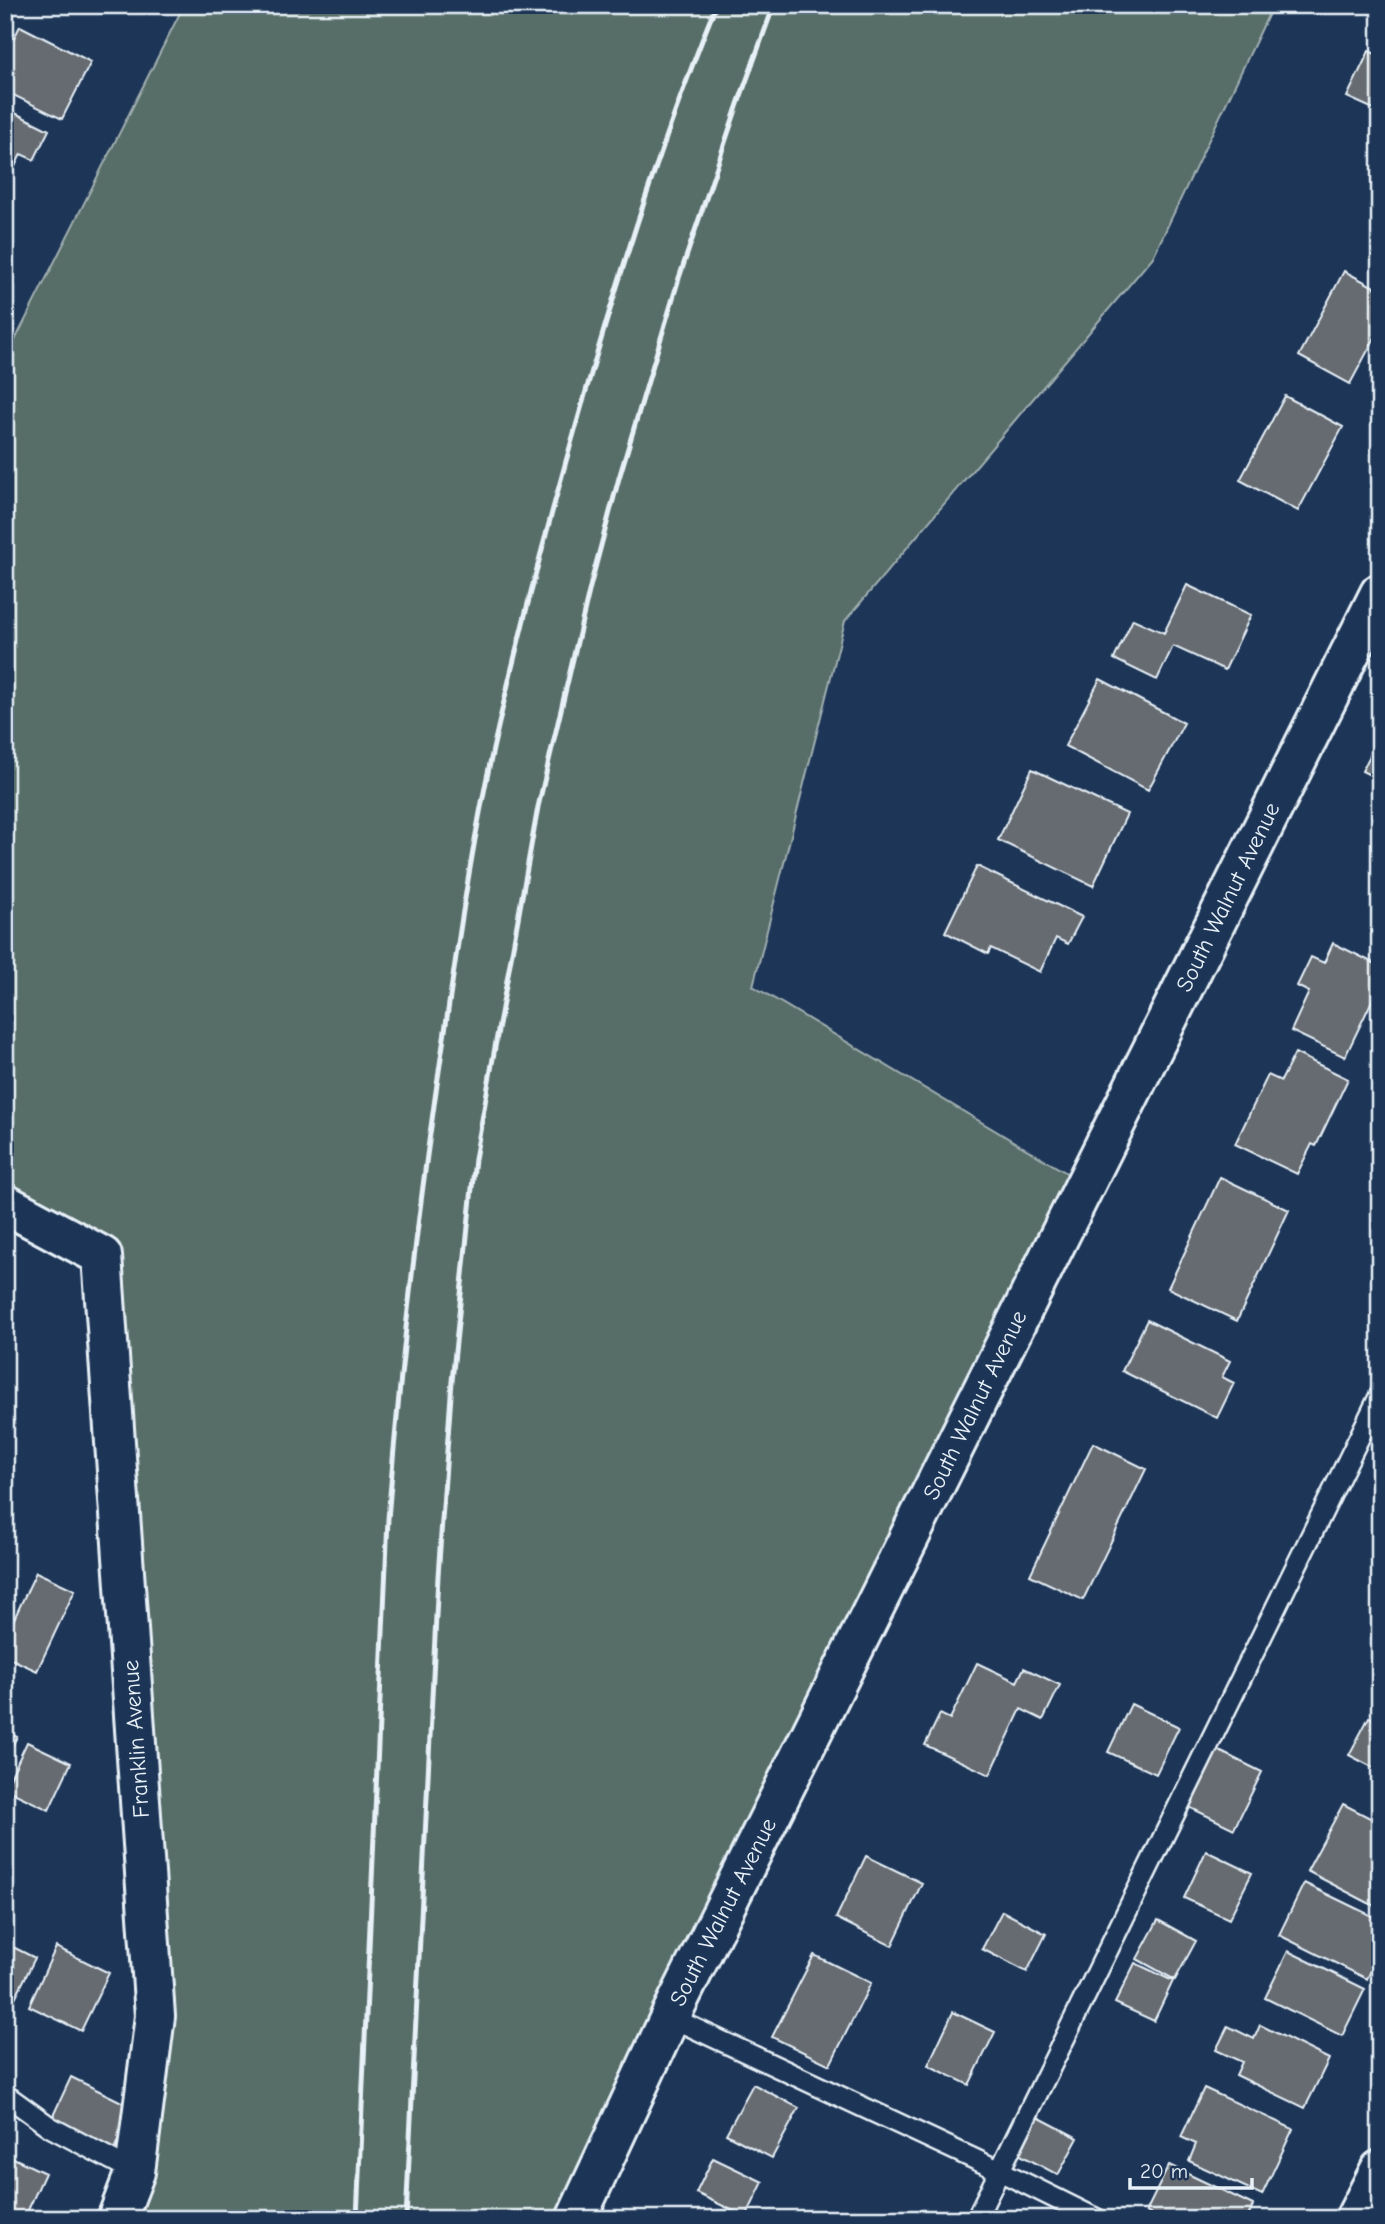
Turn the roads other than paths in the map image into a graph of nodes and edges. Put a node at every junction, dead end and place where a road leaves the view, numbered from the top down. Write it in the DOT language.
graph roads {
  1 [pos="1380,593"];
  2 [pos="5,1204"];
  3 [pos="1380,1395"];
  4 [pos="670,2017"];
  5 [pos="5,2097"];
  6 [pos="1380,2170"];
  7 [pos="1000,2171"];
  8 [pos="135,2172"];
  9 [pos="117,2219"];
  10 [pos="576,2219"];
  11 [pos="976,2219"];
  12 [pos="1097,2219"];
  13 [pos="1356,2219"];
  1 -- 4 [label="street, South Walnut Avenue"];
  2 -- 8 [label="street, Franklin Avenue"];
  3 -- 7 [label="lane"];
  4 -- 7 [label="lane"];
  4 -- 10 [label="street, South Walnut Avenue"];
  5 -- 8 [label="lane"];
  6 -- 13 [label="street"];
  7 -- 11 [label="lane"];
  7 -- 12 [label="lane"];
  8 -- 9 [label="street, Franklin Avenue"];
}
